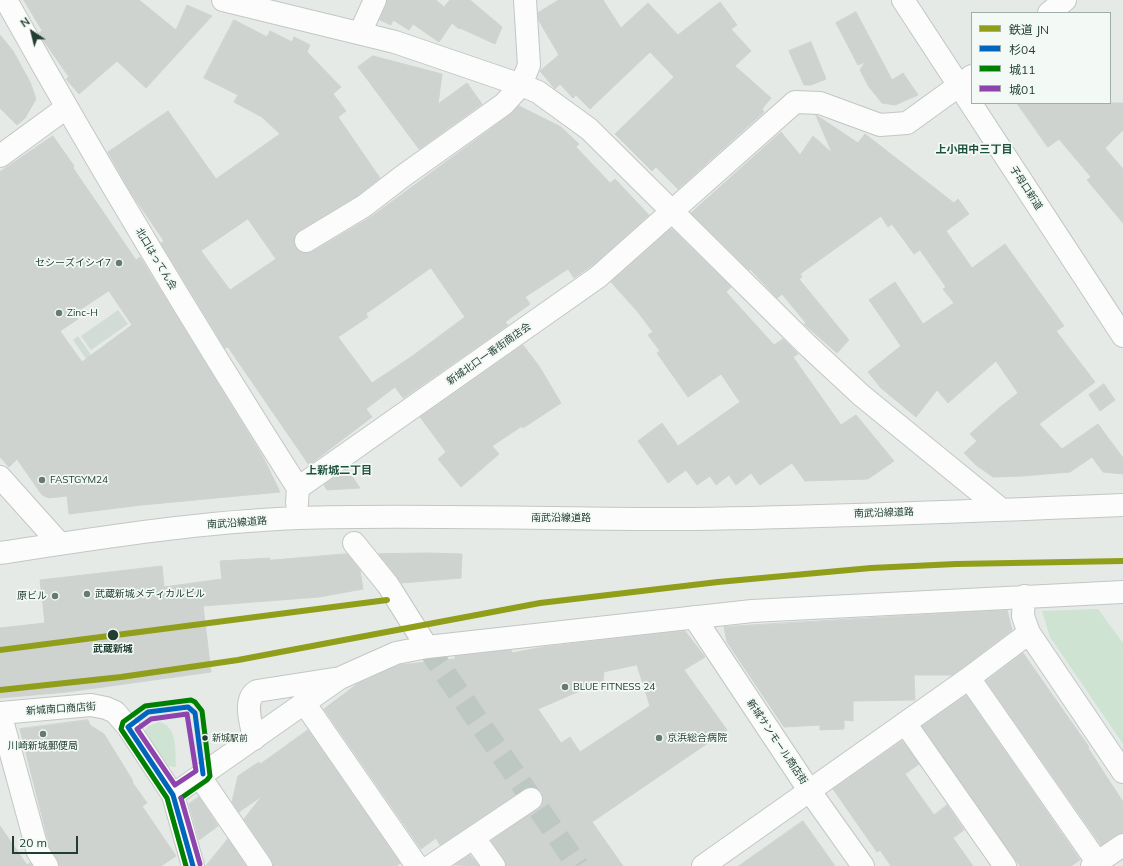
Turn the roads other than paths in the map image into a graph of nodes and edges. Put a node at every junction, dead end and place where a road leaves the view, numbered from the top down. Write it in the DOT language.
graph roads {
  1 [pos="6,0"];
  2 [pos="223,0"];
  3 [pos="375,0"];
  4 [pos="525,0"];
  5 [pos="903,0"];
  6 [pos="1065,0"];
  7 [pos="1049,12"];
  8 [pos="360,34"];
  9 [pos="966,81"];
  10 [pos="521,85"];
  11 [pos="980,104"];
  12 [pos="66,108"];
  13 [pos="0,156"];
  14 [pos="673,211"];
  15 [pos="306,241"];
  16 [pos="1123,336"];
  17 [pos="0,477"];
  18 [pos="298,488"];
  19 [pos="1123,505"];
  20 [pos="1002,510"];
  21 [pos="297,518"];
  22 [pos="354,543"];
  23 [pos="60,544"];
  24 [pos="0,553"];
  25 [pos="1123,592"];
  26 [pos="1024,596"];
  27 [pos="694,617"];
  28 [pos="1029,633"];
  29 [pos="427,647"];
  30 [pos="340,678"];
  31 [pos="969,678"];
  32 [pos="305,704"];
  33 [pos="0,713"];
  34 [pos="905,723"];
  35 [pos="254,739"];
  36 [pos="1123,772"];
  37 [pos="200,777"];
  38 [pos="808,790"];
  39 [pos="173,795"];
  40 [pos="531,799"];
  41 [pos="474,838"];
  42 [pos="1123,845"];
  43 [pos="712,863"];
  44 [pos="1097,865"];
  45 [pos="47,866"];
  46 [pos="193,866"];
  47 [pos="261,866"];
  48 [pos="417,866"];
  49 [pos="431,866"];
  50 [pos="494,866"];
  51 [pos="862,866"];
  52 [pos="1005,866"];
  1 -- 12 [label="street, 北口はってん会"];
  2 -- 8 [label="street"];
  3 -- 8 [label="street"];
  4 -- 10 [label="street"];
  5 -- 9 [label="street, 子母口新道"];
  6 -- 7 [label="street"];
  8 -- 10 [label="street"];
  9 -- 14 [label="street, 新城北口一番街商店会"];
  10 -- 14 [label="street"];
  10 -- 15 [label="street"];
  11 -- 16 [label="street, 子母口新道"];
  12 -- 13 [label="street"];
  12 -- 18 [label="street, 北口はってん会"];
  14 -- 18 [label="street, 新城北口一番街商店会"];
  14 -- 20 [label="street"];
  17 -- 23 [label="street"];
  18 -- 21 [label="street"];
  19 -- 20 [label="street, 南武沿線道路"];
  20 -- 21 [label="street, 南武沿線道路"];
  21 -- 23 [label="street, 南武沿線道路"];
  22 -- 29 [label="street"];
  23 -- 24 [label="street, 南武沿線道路"];
  25 -- 26 [label="street"];
  26 -- 27 [label="street"];
  26 -- 28 [label="street"];
  27 -- 29 [label="street"];
  27 -- 38 [label="street, 新城サンモール商店街"];
  28 -- 31 [label="street"];
  28 -- 36 [label="street"];
  29 -- 30 [label="street"];
  30 -- 32 [label="street"];
  30 -- 35 [label="street"];
  31 -- 34 [label="street"];
  31 -- 44 [label="street"];
  32 -- 35 [label="street"];
  32 -- 48 [label="street"];
  33 -- 39 [label="street, 新城南口商店街"];
  33 -- 45 [label="street, 新城南口商店街"];
  34 -- 38 [label="street"];
  34 -- 52 [label="street"];
  35 -- 37 [label="street"];
  37 -- 39 [label="street"];
  37 -- 47 [label="street"];
  38 -- 43 [label="street"];
  38 -- 51 [label="street, 新城サンモール商店街"];
  39 -- 46 [label="street, 新城南口商店街"];
  40 -- 41 [label="street"];
  41 -- 49 [label="street"];
  41 -- 50 [label="street"];
  42 -- 44 [label="street"];
}
